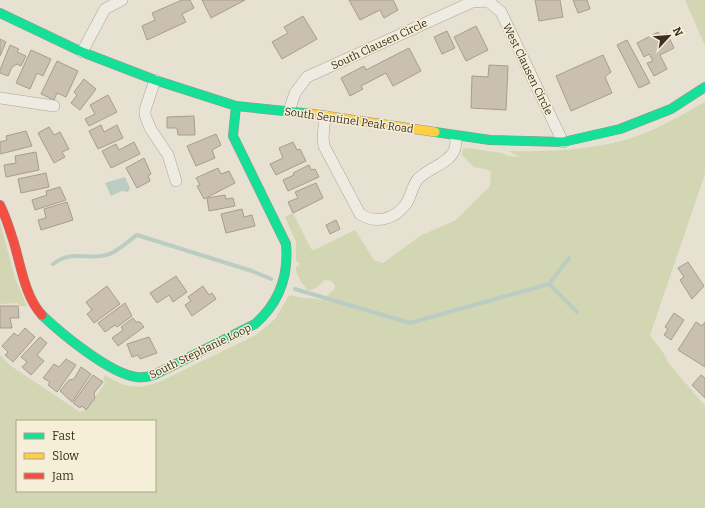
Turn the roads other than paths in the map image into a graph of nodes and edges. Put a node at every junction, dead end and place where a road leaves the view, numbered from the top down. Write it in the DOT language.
graph roads {
  1 [pos="122,0"];
  2 [pos="488,1"];
  3 [pos="0,12"];
  4 [pos="82,52"];
  5 [pos="155,80"];
  6 [pos="705,88"];
  7 [pos="0,98"];
  8 [pos="54,106"];
  9 [pos="236,106"];
  10 [pos="289,111"];
  11 [pos="325,116"];
  12 [pos="456,136"];
  13 [pos="563,142"];
  14 [pos="176,180"];
  15 [pos="0,205"];
  1 -- 4 [label="street"];
  2 -- 10 [label="street, South Clausen Circle"];
  2 -- 13 [label="street, West Clausen Circle"];
  3 -- 4 [label="street, South Sentinel Peak Road"];
  4 -- 5 [label="street, South Sentinel Peak Road"];
  5 -- 9 [label="street, South Sentinel Peak Road"];
  5 -- 14 [label="street"];
  6 -- 13 [label="street, South Sentinel Peak Road"];
  7 -- 8 [label="street"];
  9 -- 10 [label="street, South Sentinel Peak Road"];
  9 -- 15 [label="street, South Stephanie Loop"];
  10 -- 11 [label="street, South Sentinel Peak Road"];
  11 -- 12 [label="street, South Sentinel Peak Road"];
  11 -- 12 [label="street"];
  12 -- 13 [label="street, South Sentinel Peak Road"];
}
